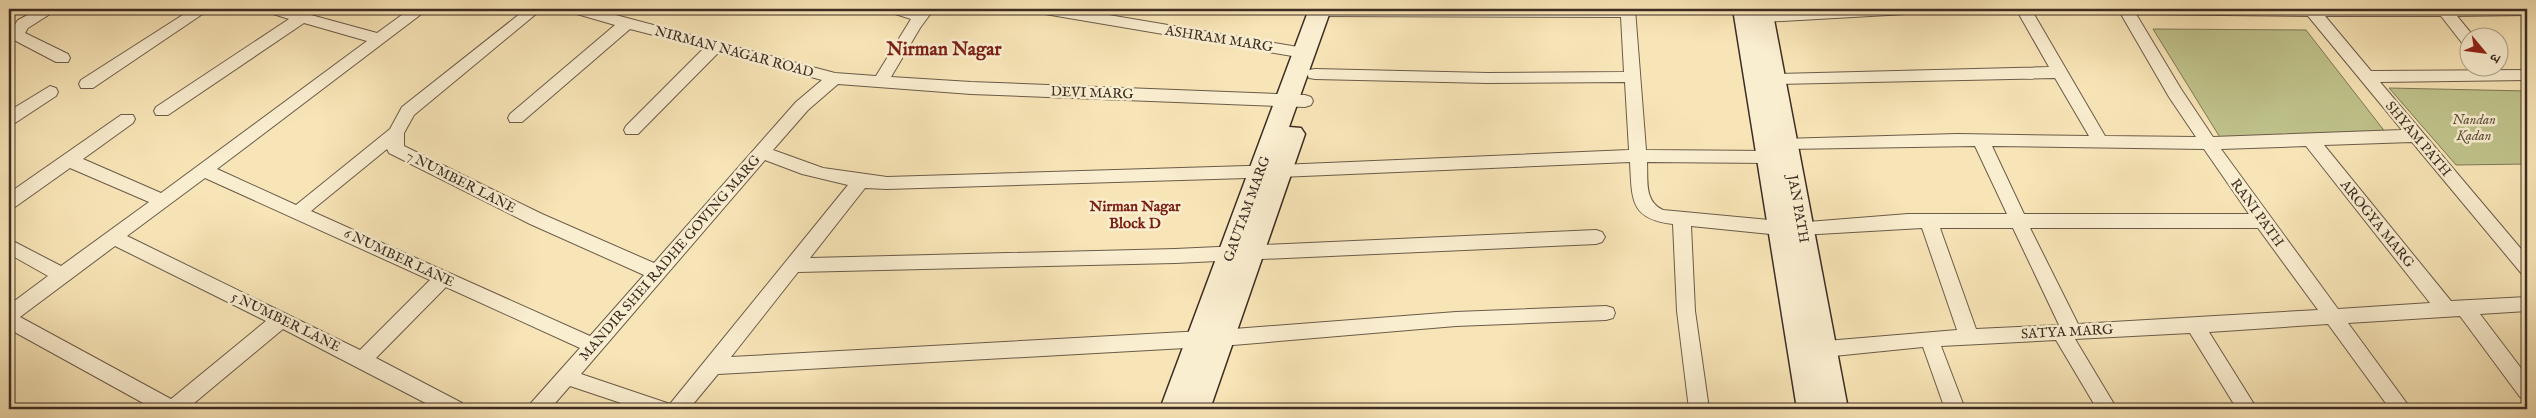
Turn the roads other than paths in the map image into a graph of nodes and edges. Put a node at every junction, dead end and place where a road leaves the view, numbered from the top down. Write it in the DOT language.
graph roads {
  1 [pos="50,9"];
  2 [pos="202,9"];
  3 [pos="272,9"];
  4 [pos="420,9"];
  5 [pos="535,9"];
  6 [pos="575,9"];
  7 [pos="894,9"];
  8 [pos="1045,9"];
  9 [pos="1957,9"];
  10 [pos="2024,9"];
  11 [pos="2126,9"];
  12 [pos="1328,10"];
  13 [pos="1628,10"];
  14 [pos="2311,10"];
  15 [pos="2444,10"];
  16 [pos="2527,10"];
  17 [pos="1756,12"];
  18 [pos="924,13"];
  19 [pos="302,17"];
  20 [pos="627,23"];
  21 [pos="2459,28"];
  22 [pos="380,39"];
  23 [pos="716,46"];
  24 [pos="62,58"];
  25 [pos="1309,63"];
  26 [pos="2061,72"];
  27 [pos="2458,73"];
  28 [pos="2508,73"];
  29 [pos="2527,75"];
  30 [pos="1633,77"];
  31 [pos="2366,77"];
  32 [pos="835,78"];
  33 [pos="1776,79"];
  34 [pos="880,83"];
  35 [pos="87,84"];
  36 [pos="50,92"];
  37 [pos="1296,101"];
  38 [pos="162,111"];
  39 [pos="516,118"];
  40 [pos="9,119"];
  41 [pos="127,120"];
  42 [pos="632,130"];
  43 [pos="396,133"];
  44 [pos="2414,136"];
  45 [pos="1981,140"];
  46 [pos="2310,140"];
  47 [pos="2100,141"];
  48 [pos="2208,143"];
  49 [pos="1778,150"];
  50 [pos="762,152"];
  51 [pos="1638,156"];
  52 [pos="69,160"];
  53 [pos="205,171"];
  54 [pos="1271,171"];
  55 [pos="860,182"];
  56 [pos="164,201"];
  57 [pos="9,202"];
  58 [pos="300,211"];
  59 [pos="1682,218"];
  60 [pos="2019,220"];
  61 [pos="1928,221"];
  62 [pos="2262,221"];
  63 [pos="1791,228"];
  64 [pos="1596,237"];
  65 [pos="115,238"];
  66 [pos="9,246"];
  67 [pos="1241,252"];
  68 [pos="792,265"];
  69 [pos="2527,268"];
  70 [pos="658,273"];
  71 [pos="63,276"];
  72 [pos="443,279"];
  73 [pos="2527,304"];
  74 [pos="2464,307"];
  75 [pos="2445,308"];
  76 [pos="1606,313"];
  77 [pos="9,315"];
  78 [pos="2332,315"];
  79 [pos="9,320"];
  80 [pos="281,320"];
  81 [pos="2194,325"];
  82 [pos="2067,332"];
  83 [pos="1969,337"];
  84 [pos="1211,338"];
  85 [pos="1929,339"];
  86 [pos="594,346"];
  87 [pos="1812,350"];
  88 [pos="362,360"];
  89 [pos="712,366"];
  90 [pos="566,377"];
  91 [pos="2527,391"];
  92 [pos="172,409"];
  93 [pos="455,409"];
  94 [pos="538,409"];
  95 [pos="663,409"];
  96 [pos="678,409"];
  97 [pos="1174,409"];
  98 [pos="1196,409"];
  99 [pos="1699,409"];
  100 [pos="1811,409"];
  101 [pos="1834,409"];
  102 [pos="1956,409"];
  103 [pos="2106,409"];
  104 [pos="2248,409"];
  105 [pos="2400,409"];
  1 -- 24 [label="street"];
  2 -- 35 [label="street"];
  3 -- 19 [label="street"];
  4 -- 22 [label="street"];
  5 -- 43 [label="street"];
  6 -- 20 [label="street, NIRMAN NAGAR ROAD"];
  7 -- 18 [label="street"];
  8 -- 25 [label="street, ASHRAM MARG"];
  9 -- 17 [label="street"];
  10 -- 26 [label="street"];
  11 -- 14 [label="street"];
  11 -- 48 [label="street, RANI PATH"];
  12 -- 13 [label="street"];
  12 -- 25 [label="street, GAUTAM MARG"];
  13 -- 30 [label="street"];
  14 -- 15 [label="street"];
  14 -- 31 [label="street, SHYAM PATH"];
  15 -- 16 [label="street"];
  15 -- 21 [label="street"];
  17 -- 33 [label="street, JAN PATH"];
  17 -- 49 [label="street, JAN PATH"];
  18 -- 34 [label="street"];
  19 -- 22 [label="street"];
  19 -- 38 [label="street"];
  20 -- 23 [label="street, NIRMAN NAGAR ROAD"];
  20 -- 39 [label="street"];
  22 -- 53 [label="street"];
  23 -- 32 [label="street, NIRMAN NAGAR ROAD"];
  23 -- 42 [label="street"];
  25 -- 30 [label="street, ASHRAM MARG"];
  25 -- 37 [label="street, GAUTAM MARG"];
  26 -- 33 [label="street"];
  26 -- 47 [label="street"];
  27 -- 31 [label="street"];
  28 -- 29 [label="street"];
  30 -- 51 [label="street"];
  31 -- 44 [label="street, SHYAM PATH"];
  32 -- 34 [label="street, NIRMAN NAGAR ROAD"];
  32 -- 50 [label="street, MANDIR SHEI RADHE GOVING MARG"];
  33 -- 49 [label="street, JAN PATH"];
  34 -- 37 [label="street, DEVI MARG"];
  36 -- 40 [label="street"];
  37 -- 54 [label="street, GAUTAM MARG"];
  41 -- 52 [label="street"];
  43 -- 58 [label="street"];
  43 -- 70 [label="street, 7 NUMBER LANE"];
  44 -- 46 [label="street"];
  44 -- 69 [label="street, SHYAM PATH"];
  45 -- 47 [label="street"];
  45 -- 49 [label="street"];
  45 -- 60 [label="street"];
  46 -- 48 [label="street"];
  46 -- 75 [label="street, AROGYA MARG"];
  47 -- 48 [label="street"];
  48 -- 62 [label="street, RANI PATH"];
  49 -- 51 [label="street"];
  49 -- 63 [label="street, JAN PATH"];
  50 -- 55 [label="street"];
  50 -- 70 [label="street, MANDIR SHEI RADHE GOVING MARG"];
  51 -- 54 [label="street"];
  51 -- 59 [label="street"];
  52 -- 56 [label="street"];
  52 -- 57 [label="street"];
  53 -- 56 [label="street"];
  53 -- 58 [label="street, 6 NUMBER LANE"];
  54 -- 55 [label="street"];
  54 -- 67 [label="street, GAUTAM MARG"];
  55 -- 68 [label="street"];
  56 -- 65 [label="street"];
  58 -- 72 [label="street, 6 NUMBER LANE"];
  59 -- 63 [label="street"];
  59 -- 99 [label="street"];
  60 -- 61 [label="street"];
  60 -- 62 [label="street"];
  60 -- 82 [label="street"];
  61 -- 63 [label="street"];
  61 -- 83 [label="street"];
  62 -- 78 [label="street, RANI PATH"];
  63 -- 87 [label="street, JAN PATH"];
  64 -- 67 [label="street"];
  65 -- 71 [label="street"];
  65 -- 80 [label="street, 5 NUMBER LANE"];
  66 -- 71 [label="street"];
  67 -- 68 [label="street"];
  67 -- 84 [label="street, GAUTAM MARG"];
  68 -- 89 [label="street"];
  70 -- 86 [label="street, MANDIR SHEI RADHE GOVING MARG"];
  71 -- 77 [label="street"];
  72 -- 86 [label="street, 6 NUMBER LANE"];
  72 -- 88 [label="street"];
  73 -- 74 [label="street, SATYA MARG"];
  74 -- 75 [label="street, SATYA MARG"];
  74 -- 91 [label="street"];
  75 -- 78 [label="street, SATYA MARG"];
  76 -- 84 [label="street"];
  78 -- 81 [label="street, SATYA MARG"];
  78 -- 105 [label="street, RANI PATH"];
  79 -- 92 [label="street"];
  80 -- 88 [label="street, 5 NUMBER LANE"];
  80 -- 92 [label="street"];
  81 -- 82 [label="street, SATYA MARG"];
  81 -- 104 [label="street"];
  82 -- 83 [label="street, SATYA MARG"];
  82 -- 103 [label="street"];
  83 -- 85 [label="street, SATYA MARG"];
  84 -- 89 [label="street"];
  84 -- 97 [label="street, GAUTAM MARG"];
  84 -- 98 [label="street"];
  85 -- 87 [label="street, SATYA MARG"];
  85 -- 102 [label="street"];
  86 -- 90 [label="street, MANDIR SHEI RADHE GOVING MARG"];
  87 -- 100 [label="street, JAN PATH"];
  87 -- 101 [label="street, JAN PATH"];
  88 -- 93 [label="street, 5 NUMBER LANE"];
  89 -- 96 [label="street"];
  90 -- 94 [label="street, MANDIR SHEI RADHE GOVING MARG"];
  90 -- 95 [label="street"];
}
